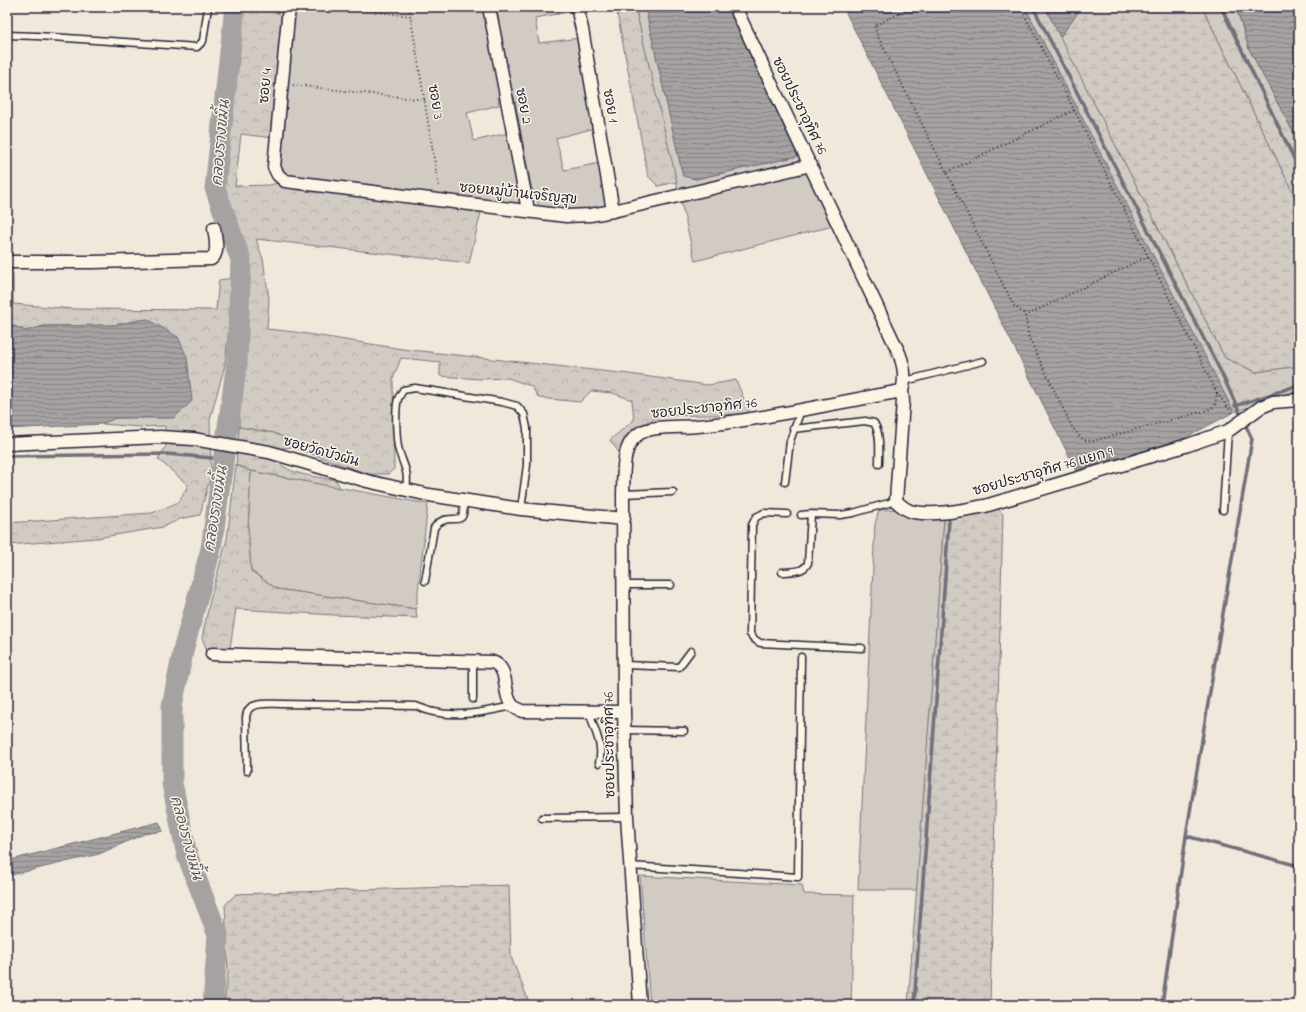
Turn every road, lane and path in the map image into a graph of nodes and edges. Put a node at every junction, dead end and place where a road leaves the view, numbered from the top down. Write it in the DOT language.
graph roads {
  1 [pos="208,7"];
  2 [pos="289,7"];
  3 [pos="338,7"];
  4 [pos="409,7"];
  5 [pos="489,7"];
  6 [pos="577,7"];
  7 [pos="735,7"];
  8 [pos="914,7"];
  9 [pos="1020,7"];
  10 [pos="410,16"];
  11 [pos="7,35"];
  12 [pos="282,83"];
  13 [pos="425,100"];
  14 [pos="1074,110"];
  15 [pos="810,165"];
  16 [pos="274,167"];
  17 [pos="947,172"];
  18 [pos="442,201"];
  19 [pos="528,210"];
  20 [pos="613,211"];
  21 [pos="214,228"];
  22 [pos="1148,256"];
  23 [pos="7,262"];
  24 [pos="1025,316"];
  25 [pos="983,361"];
  26 [pos="903,386"];
  27 [pos="1217,393"];
  28 [pos="1299,400"];
  29 [pos="800,410"];
  30 [pos="1240,423"];
  31 [pos="793,429"];
  32 [pos="1228,431"];
  33 [pos="7,444"];
  34 [pos="880,464"];
  35 [pos="785,482"];
  36 [pos="406,490"];
  37 [pos="673,492"];
  38 [pos="624,494"];
  39 [pos="464,501"];
  40 [pos="896,501"];
  41 [pos="521,509"];
  42 [pos="1224,510"];
  43 [pos="787,514"];
  44 [pos="811,514"];
  45 [pos="801,515"];
  46 [pos="624,519"];
  47 [pos="782,572"];
  48 [pos="425,581"];
  49 [pos="624,585"];
  50 [pos="671,585"];
  51 [pos="862,648"];
  52 [pos="691,650"];
  53 [pos="212,654"];
  54 [pos="801,658"];
  55 [pos="473,661"];
  56 [pos="624,665"];
  57 [pos="473,699"];
  58 [pos="513,706"];
  59 [pos="590,712"];
  60 [pos="624,712"];
  61 [pos="624,730"];
  62 [pos="684,731"];
  63 [pos="600,763"];
  64 [pos="248,771"];
  65 [pos="627,817"];
  66 [pos="542,818"];
  67 [pos="630,866"];
  68 [pos="640,1005"];
  1 -- 11 [label="lane"];
  2 -- 12 [label="street, ซอย 4"];
  3 -- 10 [label="path"];
  4 -- 10 [label="path, ซอย 3"];
  5 -- 19 [label="street, ซอย 2"];
  6 -- 20 [label="street, ซอย 1"];
  7 -- 15 [label="street, ซอยประชาอุทิศ 76"];
  8 -- 17 [label="path"];
  9 -- 14 [label="path"];
  10 -- 13 [label="path, ซอย 3"];
  12 -- 13 [label="path"];
  12 -- 16 [label="street, ซอย 4"];
  13 -- 18 [label="path, ซอย 3"];
  14 -- 17 [label="path"];
  14 -- 22 [label="path"];
  15 -- 20 [label="street, ซอยหมู่บ้านเจริญสุข"];
  15 -- 26 [label="street, ซอยประชาอุทิศ 76"];
  16 -- 18 [label="street, ซอยหมู่บ้านเจริญสุข"];
  17 -- 24 [label="path"];
  18 -- 19 [label="street, ซอยหมู่บ้านเจริญสุข"];
  19 -- 20 [label="street, ซอยหมู่บ้านเจริญสุข"];
  21 -- 23 [label="street"];
  22 -- 24 [label="path"];
  22 -- 27 [label="path"];
  24 -- 27 [label="path"];
  25 -- 26 [label="lane"];
  26 -- 29 [label="street, ซอยประชาอุทิศ 76"];
  26 -- 40 [label="street"];
  27 -- 30 [label="path"];
  28 -- 30 [label="street, ซอยประชาอุทิศ 76 แยก 9"];
  29 -- 31 [label="lane"];
  29 -- 38 [label="street, ซอยประชาอุทิศ 76"];
  30 -- 32 [label="street, ซอยประชาอุทิศ 76 แยก 9"];
  31 -- 34 [label="lane"];
  31 -- 35 [label="lane"];
  32 -- 40 [label="street, ซอยประชาอุทิศ 76 แยก 9"];
  32 -- 42 [label="lane"];
  33 -- 36 [label="street, ซอยวัดบัวผัน"];
  36 -- 39 [label="street, ซอยวัดบัวผัน"];
  36 -- 41 [label="lane"];
  37 -- 38 [label="lane"];
  38 -- 46 [label="street, ซอยประชาอุทิศ 76"];
  39 -- 41 [label="street, ซอยวัดบัวผัน"];
  39 -- 48 [label="lane"];
  40 -- 44 [label="lane"];
  41 -- 46 [label="street, ซอยวัดบัวผัน"];
  43 -- 51 [label="lane"];
  44 -- 45 [label="lane"];
  44 -- 47 [label="lane"];
  46 -- 49 [label="street, ซอยประชาอุทิศ 76"];
  49 -- 50 [label="lane"];
  49 -- 56 [label="street, ซอยประชาอุทิศ 76"];
  52 -- 56 [label="lane"];
  53 -- 55 [label="street"];
  54 -- 67 [label="lane"];
  55 -- 57 [label="lane"];
  55 -- 58 [label="street"];
  56 -- 60 [label="street, ซอยประชาอุทิศ 76"];
  58 -- 59 [label="street"];
  58 -- 64 [label="lane"];
  59 -- 60 [label="street"];
  59 -- 63 [label="lane"];
  60 -- 61 [label="street, ซอยประชาอุทิศ 76"];
  61 -- 62 [label="lane"];
  61 -- 65 [label="street, ซอยประชาอุทิศ 76"];
  65 -- 66 [label="lane"];
  65 -- 67 [label="street, ซอยประชาอุทิศ 76"];
  67 -- 68 [label="street, ซอยประชาอุทิศ 76"];
}
